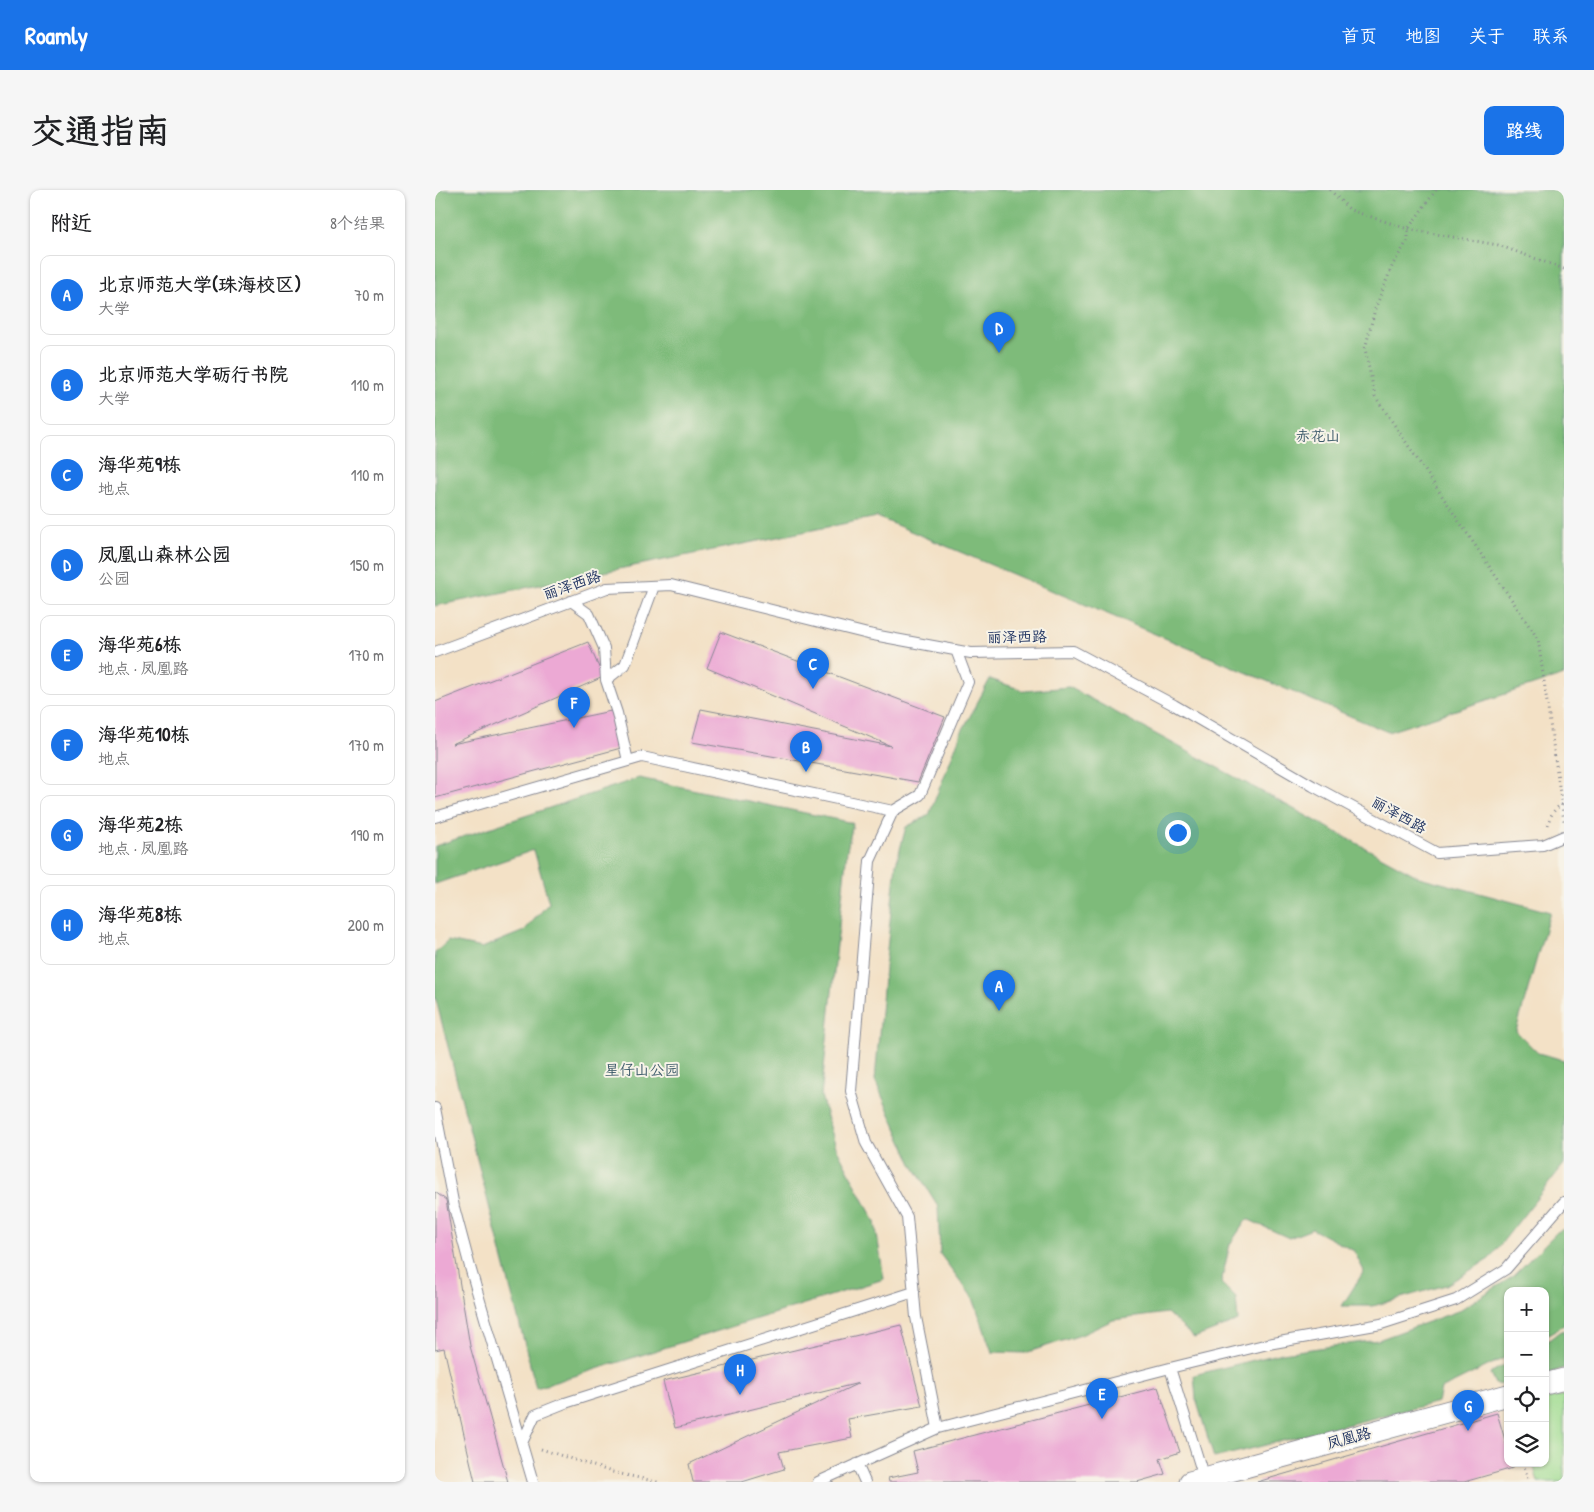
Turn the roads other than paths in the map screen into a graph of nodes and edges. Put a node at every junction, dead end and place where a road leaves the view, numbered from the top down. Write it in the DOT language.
graph roads {
  1 [pos="654,586"];
  2 [pos="571,601"];
  3 [pos="956,650"];
  4 [pos="435,652"];
  5 [pos="606,680"];
  6 [pos="628,761"];
  7 [pos="893,811"];
  8 [pos="435,818"];
  9 [pos="1564,836"];
  10 [pos="435,1108"];
  11 [pos="1564,1202"];
  12 [pos="914,1292"];
  13 [pos="1170,1368"];
  14 [pos="1564,1379"];
  15 [pos="1549,1383"];
  16 [pos="1504,1396"];
  17 [pos="938,1428"];
  18 [pos="521,1443"];
  19 [pos="857,1464"];
  20 [pos="1197,1480"];
  21 [pos="533,1482"];
  22 [pos="818,1482"];
  23 [pos="865,1482"];
  1 -- 2 [label="lane, 丽泽西路"];
  1 -- 3 [label="lane, 丽泽西路"];
  1 -- 5 [label="lane"];
  2 -- 4 [label="lane, 丽泽西路"];
  2 -- 5 [label="lane"];
  3 -- 7 [label="lane"];
  3 -- 9 [label="lane, 丽泽西路"];
  5 -- 6 [label="lane"];
  6 -- 7 [label="lane"];
  6 -- 8 [label="lane"];
  7 -- 12 [label="lane"];
  10 -- 18 [label="lane"];
  11 -- 13 [label="lane"];
  12 -- 17 [label="lane"];
  12 -- 18 [label="lane"];
  13 -- 17 [label="lane"];
  13 -- 20 [label="lane"];
  14 -- 15 [label="street"];
  16 -- 20 [label="street, 凤凰路"];
  17 -- 19 [label="lane"];
  18 -- 21 [label="lane"];
  19 -- 22 [label="lane"];
  19 -- 23 [label="lane"];
}
